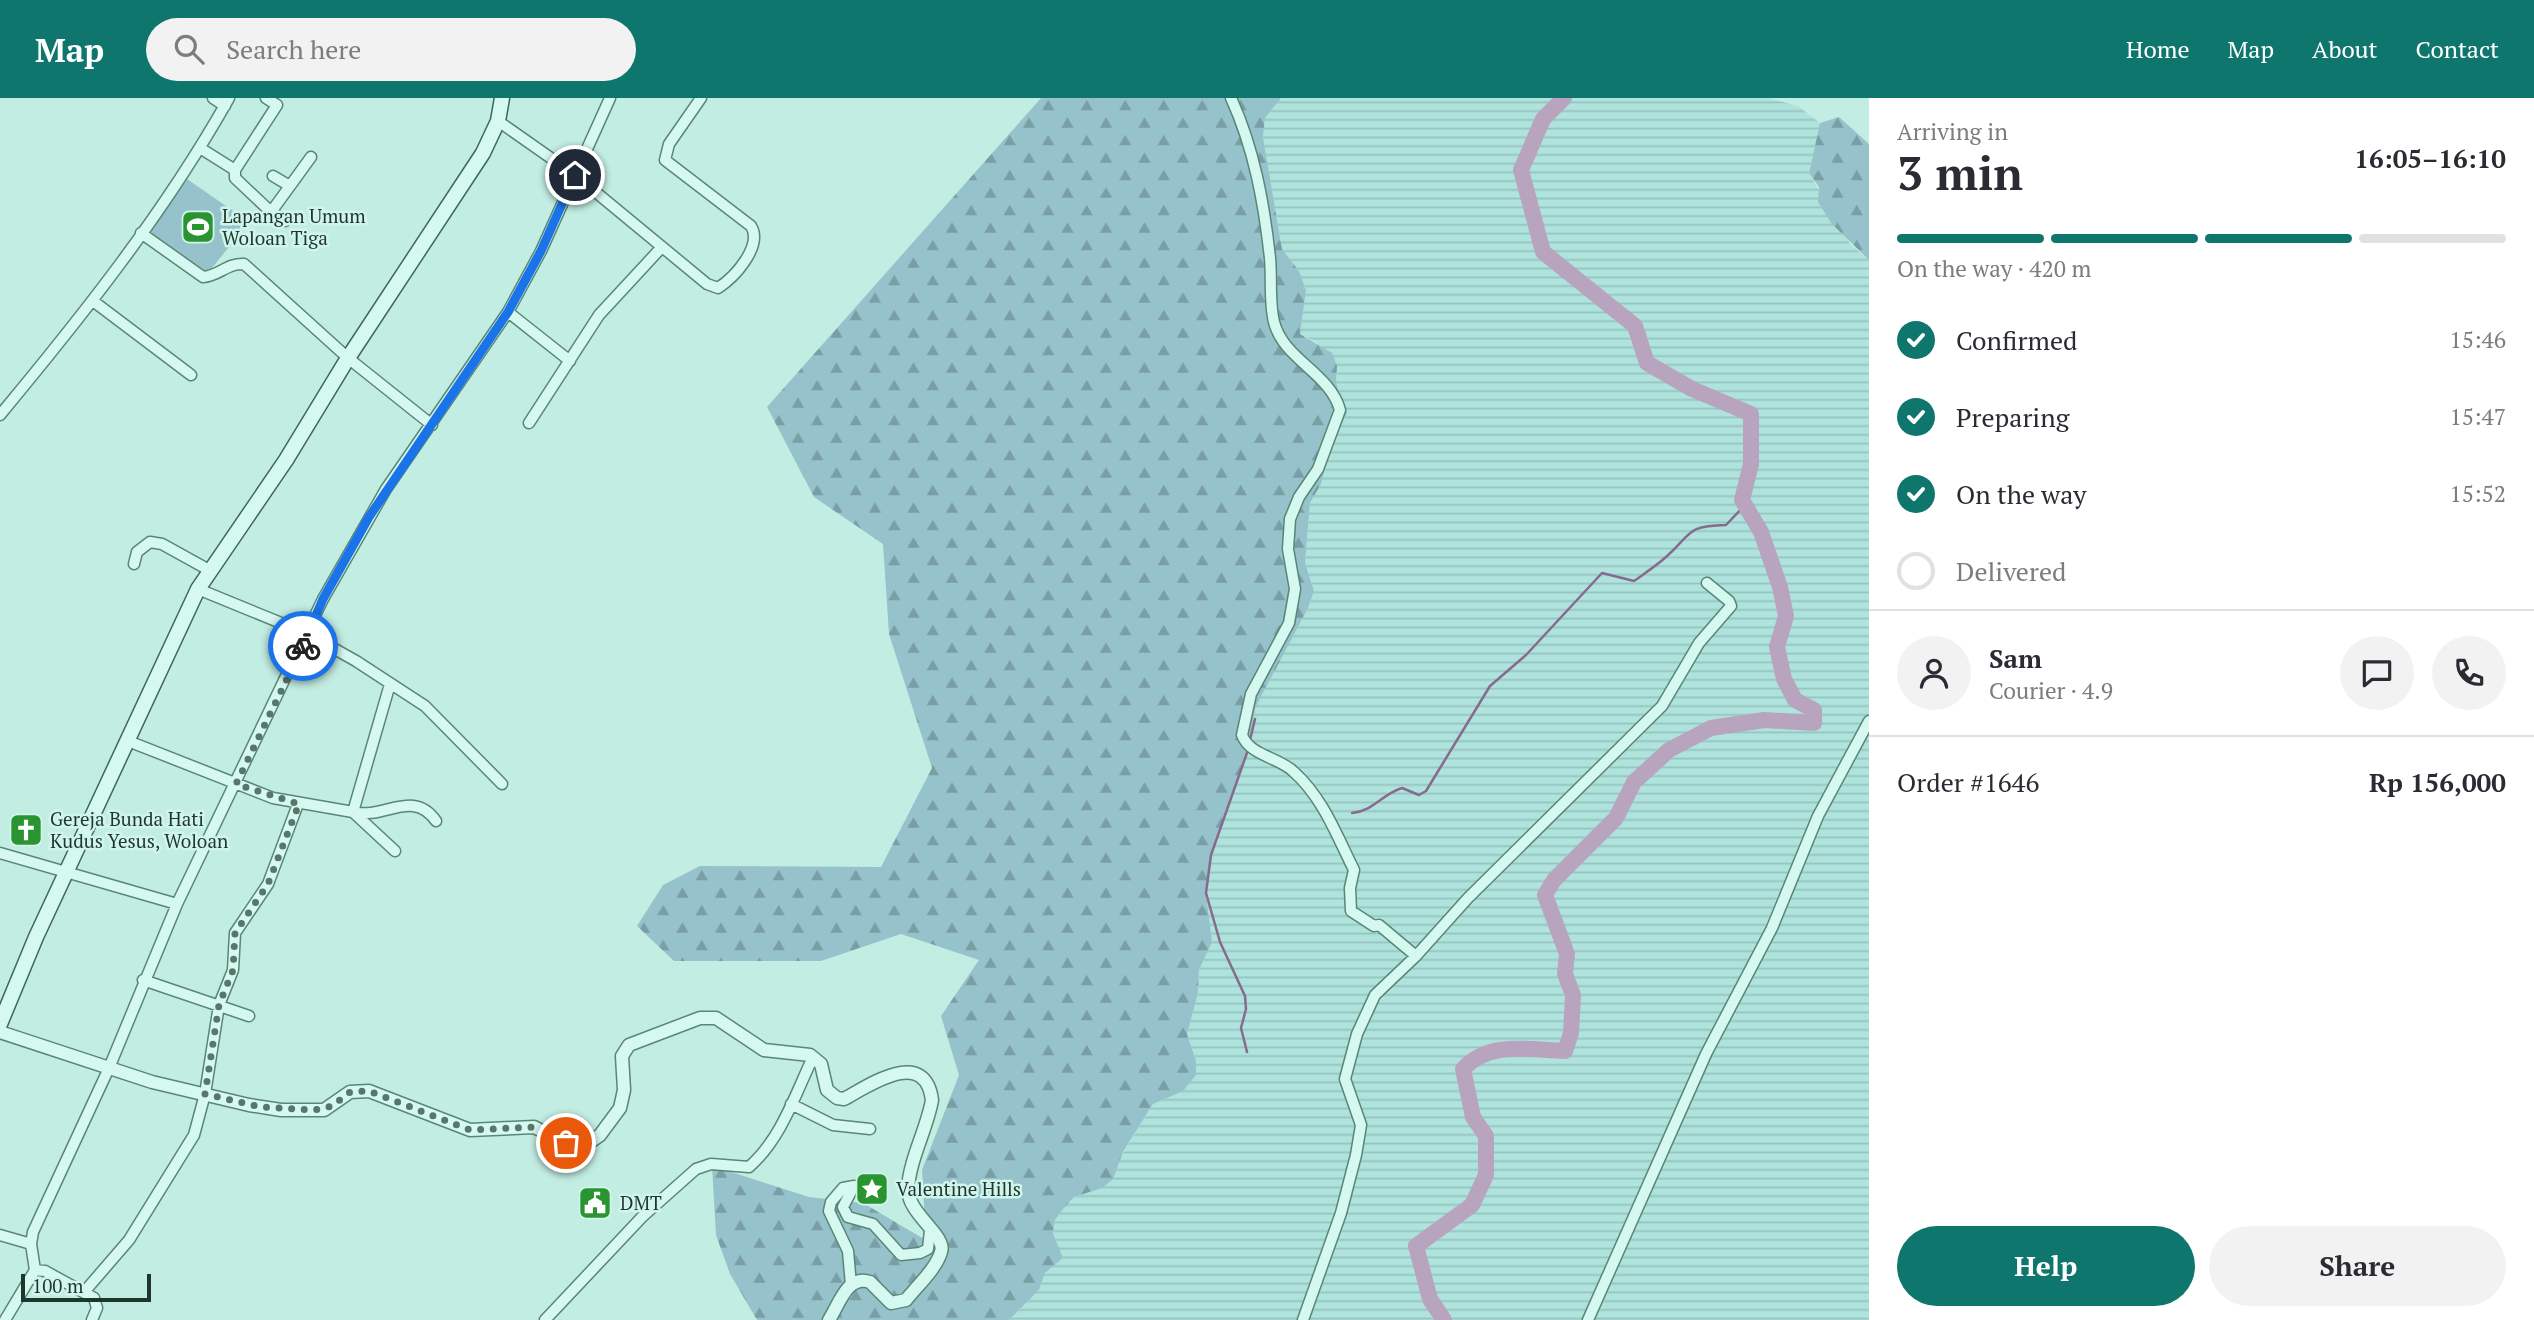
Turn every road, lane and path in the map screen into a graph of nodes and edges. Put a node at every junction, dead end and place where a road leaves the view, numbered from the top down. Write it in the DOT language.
graph roads {
  1 [pos="213,98"];
  2 [pos="266,98"];
  3 [pos="502,98"];
  4 [pos="610,98"];
  5 [pos="701,98"];
  6 [pos="1231,98"];
  7 [pos="227,102"];
  8 [pos="498,121"];
  9 [pos="200,148"];
  10 [pos="311,157"];
  11 [pos="235,170"];
  12 [pos="575,175"];
  13 [pos="273,176"];
  14 [pos="290,186"];
  15 [pos="271,212"];
  16 [pos="285,221"];
  17 [pos="141,233"];
  18 [pos="661,248"];
  19 [pos="93,301"];
  20 [pos="508,312"];
  21 [pos="348,358"];
  22 [pos="570,361"];
  23 [pos="191,375"];
  24 [pos="0,415"];
  25 [pos="529,423"];
  26 [pos="432,425"];
  27 [pos="134,564"];
  28 [pos="209,570"];
  29 [pos="1707,583"];
  30 [pos="198,589"];
  31 [pos="309,634"];
  32 [pos="390,684"];
  33 [pos="1869,720"];
  34 [pos="128,741"];
  35 [pos="236,784"];
  36 [pos="502,784"];
  37 [pos="299,804"];
  38 [pos="353,812"];
  39 [pos="436,821"];
  40 [pos="395,851"];
  41 [pos="0,853"];
  42 [pos="68,873"];
  43 [pos="177,904"];
  44 [pos="1416,956"];
  45 [pos="143,980"];
  46 [pos="219,1005"];
  47 [pos="249,1016"];
  48 [pos="0,1024"];
  49 [pos="0,1032"];
  50 [pos="813,1057"];
  51 [pos="108,1068"];
  52 [pos="205,1094"];
  53 [pos="791,1104"];
  54 [pos="870,1129"];
  55 [pos="930,1230"];
  56 [pos="0,1235"];
  57 [pos="31,1244"];
  58 [pos="36,1270"];
  59 [pos="851,1285"];
  60 [pos="85,1291"];
  61 [pos="5,1320"];
  62 [pos="92,1320"];
  63 [pos="545,1320"];
  64 [pos="829,1320"];
  65 [pos="1303,1320"];
  66 [pos="1588,1320"];
  1 -- 7 [label="street"];
  2 -- 11 [label="street"];
  3 -- 8 [label="main road"];
  4 -- 12 [label="street"];
  5 -- 18 [label="street"];
  6 -- 44 [label="street"];
  7 -- 9 [label="street"];
  8 -- 12 [label="street"];
  8 -- 21 [label="main road"];
  9 -- 11 [label="street"];
  9 -- 17 [label="street"];
  10 -- 14 [label="street"];
  11 -- 15 [label="street"];
  12 -- 18 [label="street"];
  12 -- 20 [label="street"];
  13 -- 14 [label="street"];
  14 -- 15 [label="street"];
  15 -- 16 [label="street"];
  17 -- 19 [label="street"];
  17 -- 21 [label="street"];
  18 -- 22 [label="street"];
  19 -- 23 [label="street"];
  19 -- 24 [label="street"];
  20 -- 22 [label="street"];
  20 -- 26 [label="street"];
  21 -- 26 [label="street"];
  21 -- 28 [label="main road"];
  22 -- 25 [label="street"];
  26 -- 31 [label="street"];
  27 -- 28 [label="street"];
  28 -- 30 [label="main road"];
  29 -- 44 [label="street"];
  30 -- 31 [label="street"];
  30 -- 34 [label="main road"];
  31 -- 32 [label="street"];
  31 -- 35 [label="street"];
  32 -- 36 [label="street"];
  32 -- 38 [label="street"];
  33 -- 66 [label="street"];
  34 -- 35 [label="street"];
  34 -- 42 [label="main road"];
  35 -- 37 [label="street"];
  35 -- 43 [label="street"];
  37 -- 38 [label="street"];
  37 -- 46 [label="street"];
  38 -- 39 [label="street"];
  38 -- 40 [label="street"];
  41 -- 42 [label="street"];
  42 -- 43 [label="street"];
  42 -- 48 [label="main road"];
  43 -- 45 [label="street"];
  44 -- 65 [label="street"];
  45 -- 46 [label="street"];
  45 -- 51 [label="street"];
  46 -- 47 [label="street"];
  46 -- 52 [label="street"];
  49 -- 51 [label="street"];
  50 -- 52 [label="street"];
  50 -- 53 [label="street"];
  50 -- 55 [label="street"];
  51 -- 52 [label="street"];
  51 -- 57 [label="street"];
  52 -- 60 [label="street"];
  53 -- 54 [label="street"];
  53 -- 63 [label="street"];
  55 -- 59 [label="street"];
  55 -- 59 [label="street"];
  56 -- 57 [label="street"];
  57 -- 58 [label="street"];
  58 -- 60 [label="street"];
  58 -- 61 [label="street"];
  59 -- 64 [label="street"];
  60 -- 62 [label="street"];
}
